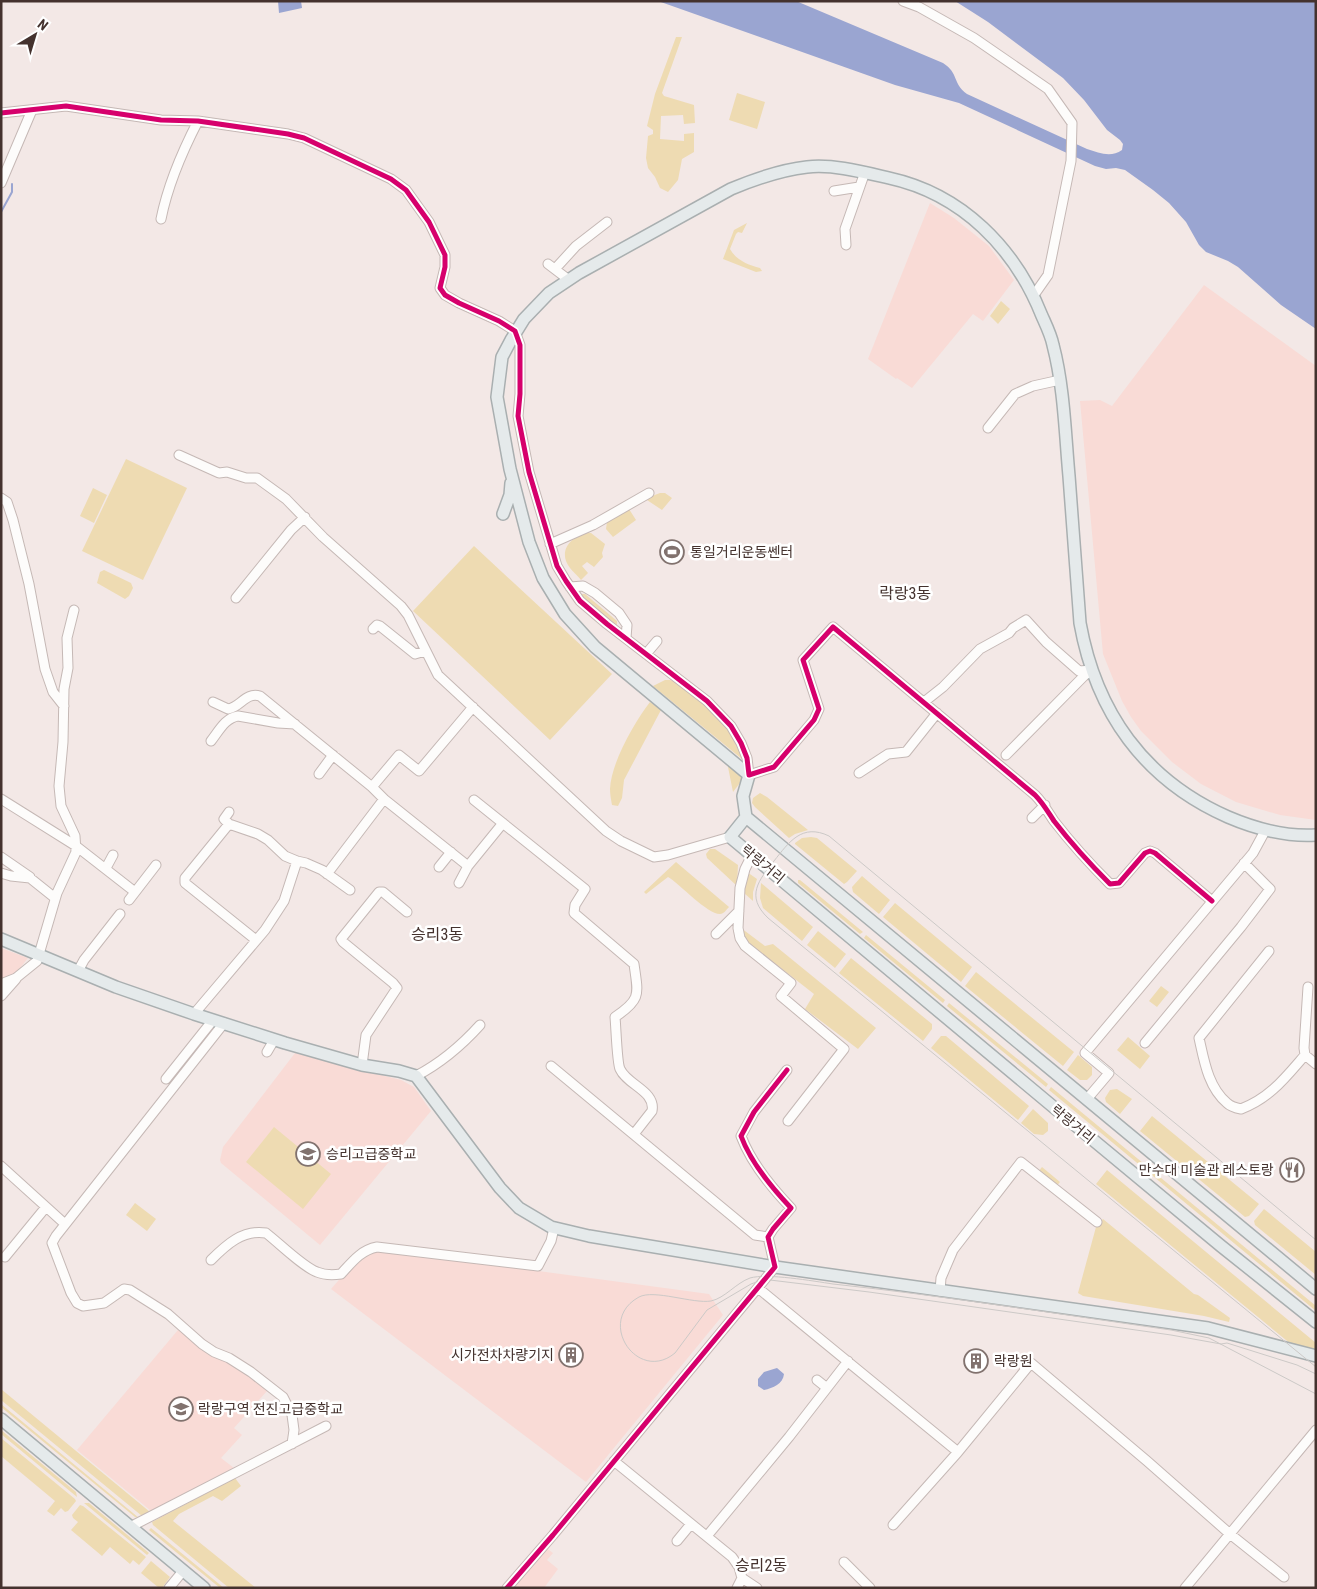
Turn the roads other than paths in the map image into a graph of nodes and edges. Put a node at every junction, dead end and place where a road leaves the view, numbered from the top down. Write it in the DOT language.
graph roads {
  1 [pos="903,1"];
  2 [pos="32,110"];
  3 [pos="1,113"];
  4 [pos="198,121"];
  5 [pos="865,172"];
  6 [pos="1,184"];
  7 [pos="859,187"];
  8 [pos="834,191"];
  9 [pos="161,219"];
  10 [pos="607,222"];
  11 [pos="846,245"];
  12 [pos="569,280"];
  13 [pos="1034,295"];
  14 [pos="515,331"];
  15 [pos="1060,380"];
  16 [pos="988,428"];
  17 [pos="179,455"];
  18 [pos="510,469"];
  19 [pos="649,493"];
  20 [pos="1,498"];
  21 [pos="503,514"];
  22 [pos="305,517"];
  23 [pos="550,544"];
  24 [pos="570,587"];
  25 [pos="236,598"];
  26 [pos="74,610"];
  27 [pos="373,629"];
  28 [pos="626,638"];
  29 [pos="657,641"];
  30 [pos="425,651"];
  31 [pos="646,654"];
  32 [pos="1092,670"];
  33 [pos="213,702"];
  34 [pos="924,702"];
  35 [pos="64,706"];
  36 [pos="473,707"];
  37 [pos="937,713"];
  38 [pos="295,724"];
  39 [pos="211,741"];
  40 [pos="333,755"];
  41 [pos="1006,755"];
  42 [pos="859,773"];
  43 [pos="318,774"];
  44 [pos="749,775"];
  45 [pos="372,787"];
  46 [pos="1,799"];
  47 [pos="384,799"];
  48 [pos="474,800"];
  49 [pos="1045,805"];
  50 [pos="229,812"];
  51 [pos="746,817"];
  52 [pos="1032,818"];
  53 [pos="229,824"];
  54 [pos="502,824"];
  55 [pos="1265,831"];
  56 [pos="1316,835"];
  57 [pos="730,837"];
  58 [pos="76,846"];
  59 [pos="451,852"];
  60 [pos="113,855"];
  61 [pos="752,855"];
  62 [pos="1,857"];
  63 [pos="297,861"];
  64 [pos="1244,864"];
  65 [pos="156,865"];
  66 [pos="468,866"];
  67 [pos="439,867"];
  68 [pos="106,868"];
  69 [pos="1,873"];
  70 [pos="327,874"];
  71 [pos="30,878"];
  72 [pos="459,883"];
  73 [pos="350,890"];
  74 [pos="135,892"];
  75 [pos="55,898"];
  76 [pos="129,900"];
  77 [pos="1212,901"];
  78 [pos="739,911"];
  79 [pos="407,912"];
  80 [pos="120,914"];
  81 [pos="716,934"];
  82 [pos="1,939"];
  83 [pos="256,940"];
  84 [pos="1269,951"];
  85 [pos="39,955"];
  86 [pos="78,972"];
  87 [pos="16,978"];
  88 [pos="1,984"];
  89 [pos="1308,987"];
  90 [pos="1,996"];
  91 [pos="194,1014"];
  92 [pos="218,1022"];
  93 [pos="480,1025"];
  94 [pos="274,1040"];
  95 [pos="1146,1042"];
  96 [pos="267,1052"];
  97 [pos="1305,1055"];
  98 [pos="1316,1064"];
  99 [pos="362,1065"];
  100 [pos="551,1066"];
  101 [pos="787,1070"];
  102 [pos="416,1076"];
  103 [pos="166,1079"];
  104 [pos="1087,1100"];
  105 [pos="788,1121"];
  106 [pos="634,1134"];
  107 [pos="1,1166"];
  108 [pos="46,1207"];
  109 [pos="1097,1222"];
  110 [pos="65,1224"];
  111 [pos="554,1228"];
  112 [pos="768,1237"];
  113 [pos="5,1257"];
  114 [pos="211,1260"];
  115 [pos="775,1267"];
  116 [pos="758,1288"];
  117 [pos="1316,1289"];
  118 [pos="940,1291"];
  119 [pos="1316,1322"];
  120 [pos="1316,1356"];
  121 [pos="848,1361"];
  122 [pos="817,1380"];
  123 [pos="827,1388"];
  124 [pos="1,1419"];
  125 [pos="326,1426"];
  126 [pos="1316,1430"];
  127 [pos="292,1444"];
  128 [pos="958,1452"];
  129 [pos="614,1461"];
  130 [pos="691,1524"];
  131 [pos="893,1525"];
  132 [pos="130,1527"];
  133 [pos="1230,1534"];
  134 [pos="707,1536"];
  135 [pos="677,1541"];
  136 [pos="844,1562"];
  137 [pos="183,1570"];
  138 [pos="1284,1577"];
  139 [pos="742,1578"];
  140 [pos="1189,1586"];
  141 [pos="169,1588"];
  142 [pos="204,1588"];
  143 [pos="507,1588"];
  144 [pos="737,1588"];
  145 [pos="757,1588"];
  146 [pos="870,1588"];
  1 -- 13 [label="street"];
  2 -- 3 [label="street"];
  2 -- 4 [label="street"];
  2 -- 6 [label="street"];
  4 -- 9 [label="street"];
  4 -- 14 [label="street"];
  5 -- 7 [label="street"];
  5 -- 12 [label="main road"];
  5 -- 13 [label="main road"];
  7 -- 8 [label="street"];
  7 -- 11 [label="street"];
  10 -- 12 [label="street"];
  12 -- 14 [label="main road"];
  13 -- 15 [label="main road"];
  14 -- 18 [label="main road"];
  14 -- 23 [label="street"];
  15 -- 16 [label="street"];
  15 -- 32 [label="main road"];
  17 -- 22 [label="street"];
  18 -- 21 [label="main road"];
  18 -- 44 [label="main road"];
  19 -- 23 [label="street"];
  20 -- 35 [label="street"];
  22 -- 25 [label="street"];
  22 -- 30 [label="street"];
  23 -- 24 [label="street"];
  24 -- 28 [label="street"];
  24 -- 28 [label="street"];
  26 -- 35 [label="street"];
  27 -- 30 [label="street"];
  28 -- 31 [label="street"];
  29 -- 31 [label="street"];
  30 -- 36 [label="street"];
  31 -- 44 [label="street"];
  32 -- 34 [label="street"];
  32 -- 41 [label="street"];
  32 -- 55 [label="main road"];
  33 -- 38 [label="street"];
  34 -- 37 [label="street"];
  34 -- 44 [label="street"];
  35 -- 58 [label="street"];
  36 -- 45 [label="street"];
  36 -- 57 [label="street"];
  37 -- 42 [label="street"];
  37 -- 49 [label="street"];
  38 -- 39 [label="street"];
  38 -- 40 [label="street"];
  40 -- 43 [label="street"];
  40 -- 45 [label="street"];
  44 -- 51 [label="main road"];
  45 -- 47 [label="street"];
  46 -- 58 [label="street"];
  47 -- 59 [label="street"];
  47 -- 70 [label="street"];
  48 -- 54 [label="street"];
  49 -- 52 [label="street"];
  49 -- 77 [label="street"];
  50 -- 53 [label="street"];
  51 -- 57 [label="main road, 락랑거리"];
  51 -- 104 [label="main road, 락랑거리"];
  53 -- 63 [label="street"];
  53 -- 83 [label="street"];
  54 -- 66 [label="street"];
  54 -- 106 [label="street"];
  55 -- 56 [label="main road"];
  55 -- 64 [label="street"];
  57 -- 61 [label="main road, 락랑거리"];
  58 -- 68 [label="street"];
  58 -- 75 [label="street"];
  59 -- 66 [label="street"];
  59 -- 67 [label="street"];
  60 -- 68 [label="street"];
  61 -- 78 [label="street"];
  61 -- 119 [label="main road, 락랑거리"];
  62 -- 71 [label="street"];
  63 -- 70 [label="street"];
  63 -- 83 [label="street"];
  64 -- 77 [label="street"];
  64 -- 95 [label="street"];
  65 -- 74 [label="street"];
  66 -- 72 [label="street"];
  68 -- 74 [label="street"];
  69 -- 71 [label="street"];
  70 -- 73 [label="street"];
  71 -- 75 [label="street"];
  74 -- 76 [label="street"];
  75 -- 85 [label="street"];
  77 -- 104 [label="street"];
  78 -- 81 [label="street"];
  78 -- 105 [label="street"];
  79 -- 99 [label="street"];
  80 -- 86 [label="street"];
  82 -- 85 [label="main road"];
  83 -- 91 [label="street"];
  84 -- 97 [label="street"];
  85 -- 86 [label="main road"];
  85 -- 87 [label="street"];
  86 -- 91 [label="main road"];
  87 -- 88 [label="street"];
  87 -- 90 [label="street"];
  89 -- 97 [label="street"];
  91 -- 92 [label="main road"];
  92 -- 94 [label="main road"];
  92 -- 103 [label="street"];
  92 -- 110 [label="street"];
  93 -- 102 [label="street"];
  94 -- 96 [label="street"];
  94 -- 99 [label="main road"];
  97 -- 98 [label="street"];
  99 -- 102 [label="main road"];
  100 -- 106 [label="street"];
  101 -- 112 [label="street"];
  102 -- 111 [label="main road"];
  104 -- 117 [label="main road, 락랑거리"];
  106 -- 112 [label="street"];
  107 -- 108 [label="street"];
  108 -- 110 [label="street"];
  108 -- 113 [label="street"];
  109 -- 118 [label="street"];
  110 -- 127 [label="street"];
  111 -- 114 [label="street"];
  111 -- 115 [label="main road"];
  112 -- 115 [label="street"];
  115 -- 116 [label="street"];
  115 -- 118 [label="main road"];
  116 -- 121 [label="street"];
  116 -- 129 [label="street"];
  118 -- 120 [label="main road"];
  121 -- 123 [label="street"];
  121 -- 128 [label="street"];
  122 -- 123 [label="street"];
  123 -- 134 [label="street"];
  124 -- 132 [label="main road"];
  125 -- 127 [label="street"];
  126 -- 133 [label="street"];
  127 -- 132 [label="street"];
  128 -- 131 [label="street"];
  128 -- 133 [label="street"];
  129 -- 130 [label="street"];
  129 -- 143 [label="street"];
  130 -- 134 [label="street"];
  130 -- 135 [label="street"];
  132 -- 137 [label="main road"];
  133 -- 138 [label="street"];
  133 -- 140 [label="street"];
  134 -- 139 [label="street"];
  136 -- 146 [label="street"];
  137 -- 141 [label="street"];
  137 -- 142 [label="main road"];
  139 -- 144 [label="street"];
  139 -- 145 [label="street"];
}
